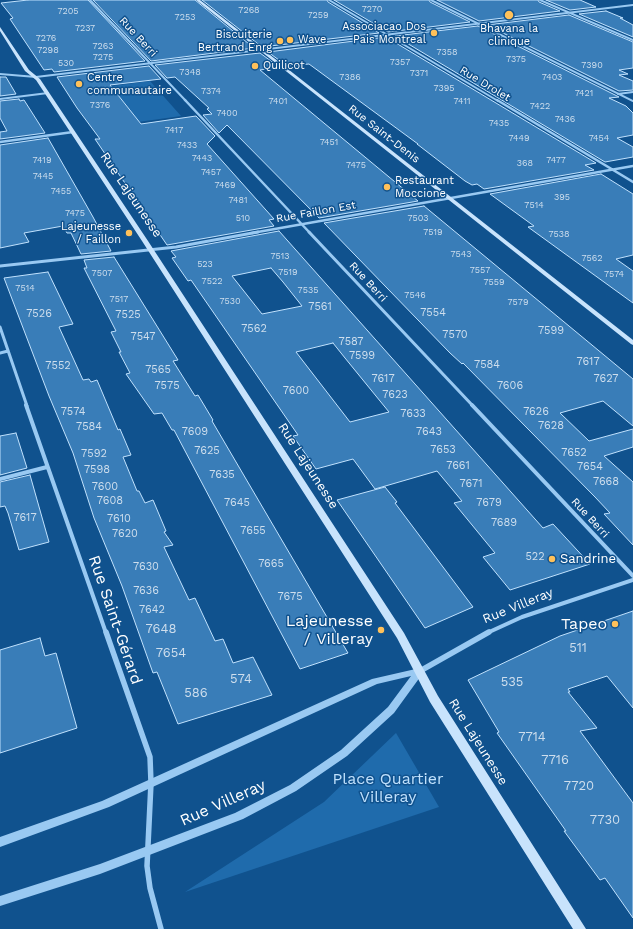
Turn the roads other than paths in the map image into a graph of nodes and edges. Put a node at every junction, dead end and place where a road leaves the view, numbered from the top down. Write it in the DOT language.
graph roads {
  1 [pos="90,0"];
  2 [pos="198,0"];
  3 [pos="329,0"];
  4 [pos="431,0"];
  5 [pos="540,0"];
  6 [pos="633,5"];
  7 [pos="569,12"];
  8 [pos="477,23"];
  9 [pos="0,28"];
  10 [pos="386,34"];
  11 [pos="633,40"];
  12 [pos="261,49"];
  13 [pos="150,63"];
  14 [pos="0,74"];
  15 [pos="36,76"];
  16 [pos="633,92"];
  17 [pos="48,93"];
  18 [pos="618,94"];
  19 [pos="0,99"];
  20 [pos="633,101"];
  21 [pos="73,132"];
  22 [pos="0,142"];
  23 [pos="633,166"];
  24 [pos="612,169"];
  25 [pos="633,182"];
  26 [pos="448,198"];
  27 [pos="301,224"];
  28 [pos="152,250"];
  29 [pos="0,266"];
  30 [pos="0,326"];
  31 [pos="633,343"];
  32 [pos="8,351"];
  33 [pos="0,353"];
  34 [pos="48,467"];
  35 [pos="0,479"];
  36 [pos="633,576"];
  37 [pos="633,580"];
  38 [pos="420,671"];
  39 [pos="151,783"];
  40 [pos="0,842"];
  41 [pos="148,851"];
  42 [pos="0,901"];
  43 [pos="161,929"];
  44 [pos="580,929"];
  1 -- 13 [label="street, Rue Berri"];
  2 -- 12 [label="main road, Rue Saint-Denis"];
  3 -- 10 [label="street, Rue Drolet"];
  4 -- 8 [label="street"];
  5 -- 7 [label="street"];
  6 -- 7 [label="street"];
  7 -- 8 [label="street"];
  7 -- 11 [label="street"];
  8 -- 10 [label="street"];
  8 -- 18 [label="street"];
  9 -- 15 [label="main road, Rue Lajeunesse"];
  10 -- 12 [label="street"];
  10 -- 24 [label="street, Rue Drolet"];
  12 -- 13 [label="street"];
  12 -- 26 [label="main road, Rue Saint-Denis"];
  13 -- 15 [label="street"];
  13 -- 27 [label="street, Rue Berri"];
  14 -- 15 [label="street"];
  15 -- 17 [label="main road, Rue Lajeunesse"];
  16 -- 18 [label="street"];
  17 -- 19 [label="street"];
  17 -- 21 [label="main road, Rue Lajeunesse"];
  18 -- 20 [label="street"];
  21 -- 22 [label="street"];
  21 -- 28 [label="main road, Rue Lajeunesse"];
  23 -- 24 [label="street, Rue Faillon Est"];
  24 -- 25 [label="street, Rue Drolet"];
  24 -- 26 [label="street, Rue Faillon Est"];
  26 -- 27 [label="street, Rue Faillon Est"];
  26 -- 31 [label="main road, Rue Saint-Denis"];
  27 -- 28 [label="street, Rue Faillon Est"];
  27 -- 36 [label="street, Rue Berri"];
  28 -- 29 [label="street, Rue Faillon Est"];
  28 -- 38 [label="main road, Rue Lajeunesse"];
  30 -- 32 [label="street, Rue Saint-Gérard"];
  32 -- 33 [label="street"];
  32 -- 34 [label="street, Rue Saint-Gérard"];
  34 -- 35 [label="street"];
  34 -- 39 [label="street, Rue Saint-Gérard"];
  37 -- 38 [label="street, Rue Villeray"];
  38 -- 39 [label="street, Rue Villeray"];
  38 -- 41 [label="street, Rue Villeray"];
  38 -- 44 [label="main road, Rue Lajeunesse"];
  39 -- 40 [label="street, Rue Villeray"];
  39 -- 41 [label="street, Rue Saint-Gérard"];
  41 -- 42 [label="street, Rue Villeray"];
  41 -- 43 [label="street, Rue Saint-Gérard"];
}
